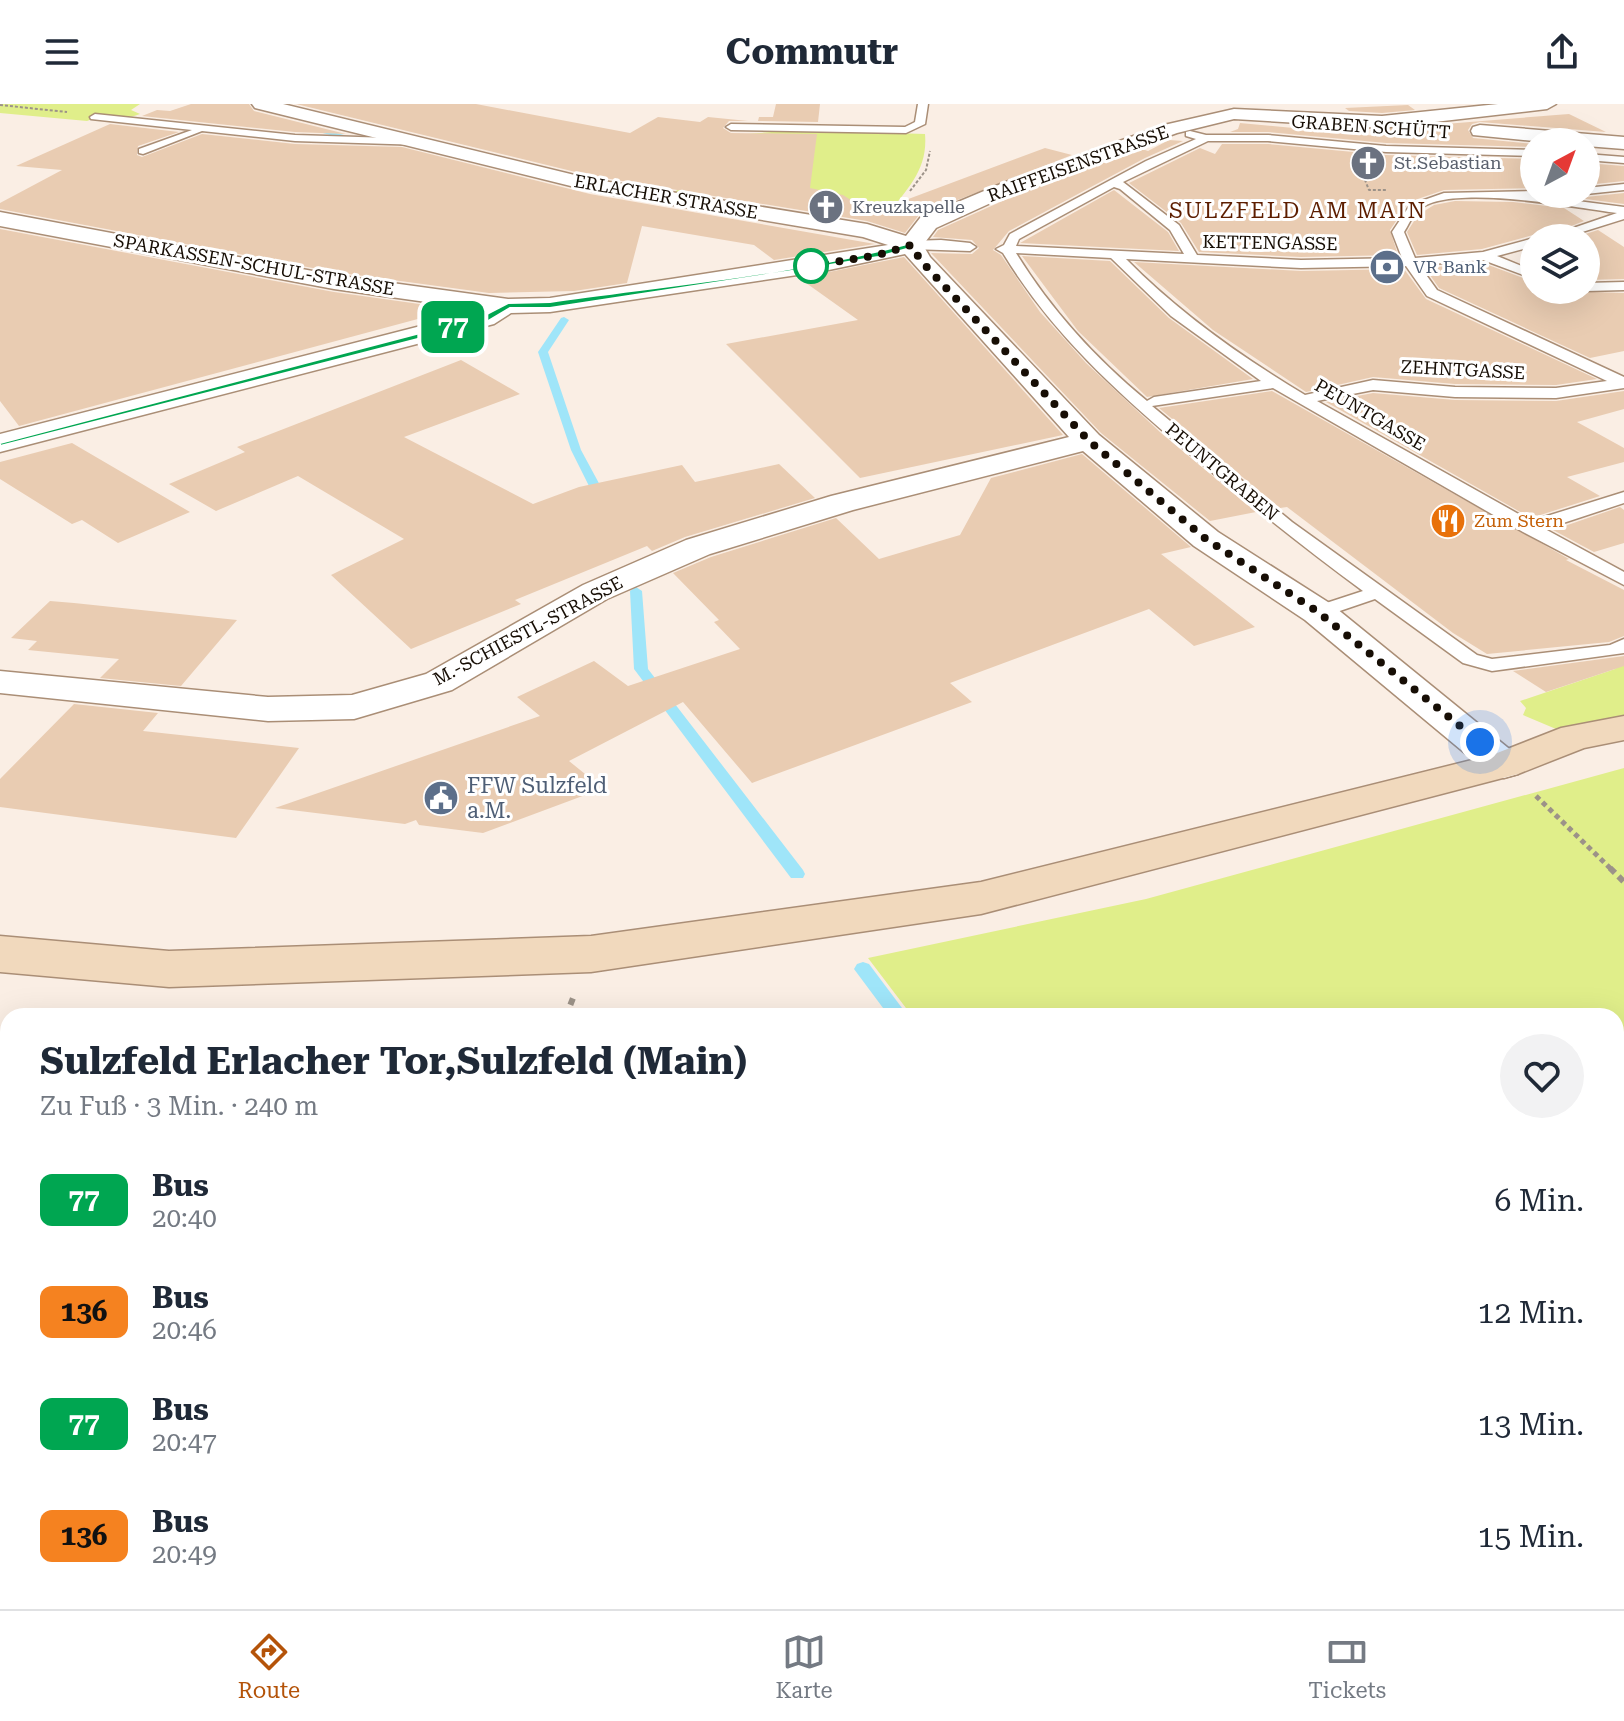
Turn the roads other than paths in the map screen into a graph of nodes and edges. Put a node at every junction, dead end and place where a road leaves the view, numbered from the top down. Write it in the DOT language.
graph roads {
  1 [pos="261,104"];
  2 [pos="923,104"];
  3 [pos="1547,104"];
  4 [pos="1234,109"];
  5 [pos="95,117"];
  6 [pos="1382,122"];
  7 [pos="731,127"];
  8 [pos="207,129"];
  9 [pos="1171,129"];
  10 [pos="1206,138"];
  11 [pos="422,142"];
  12 [pos="1624,143"];
  13 [pos="143,151"];
  14 [pos="1520,153"];
  15 [pos="1600,158"];
  16 [pos="1624,160"];
  17 [pos="1114,184"];
  18 [pos="1624,187"];
  19 [pos="1600,190"];
  20 [pos="1510,195"];
  21 [pos="1520,195"];
  22 [pos="1624,213"];
  23 [pos="0,219"];
  24 [pos="1591,224"];
  25 [pos="911,245"];
  26 [pos="1520,246"];
  27 [pos="970,247"];
  28 [pos="1005,250"];
  29 [pos="1116,256"];
  30 [pos="1484,256"];
  31 [pos="1193,259"];
  32 [pos="1410,262"];
  33 [pos="1520,270"];
  34 [pos="1624,286"];
  35 [pos="1600,287"];
  36 [pos="508,306"];
  37 [pos="1621,379"];
  38 [pos="1276,383"];
  39 [pos="1302,400"];
  40 [pos="1154,402"];
  41 [pos="1089,441"];
  42 [pos="0,443"];
  43 [pos="1624,497"];
  44 [pos="1529,528"];
  45 [pos="1624,579"];
  46 [pos="1375,593"];
  47 [pos="1318,612"];
  48 [pos="1624,645"];
  49 [pos="0,682"];
  50 [pos="1624,728"];
  51 [pos="1504,765"];
  52 [pos="0,954"];
  1 -- 11 [label="street, ERLACHER STRASSE"];
  2 -- 7 [label="lane"];
  3 -- 6 [label="street"];
  4 -- 6 [label="street, RAIFFEISENSTRASSE"];
  4 -- 9 [label="street, RAIFFEISENSTRASSE"];
  5 -- 8 [label="lane, ERLACHER STRASSE"];
  6 -- 12 [label="street"];
  8 -- 11 [label="lane, ERLACHER STRASSE"];
  8 -- 13 [label="lane"];
  9 -- 10 [label="lane"];
  9 -- 25 [label="street, RAIFFEISENSTRASSE"];
  10 -- 14 [label="lane, GRABEN SCHÜTT"];
  10 -- 17 [label="lane"];
  11 -- 25 [label="street, ERLACHER STRASSE"];
  15 -- 16 [label="lane"];
  17 -- 28 [label="lane"];
  17 -- 31 [label="lane"];
  18 -- 19 [label="lane"];
  20 -- 21 [label="lane"];
  20 -- 22 [label="lane"];
  20 -- 32 [label="lane"];
  22 -- 24 [label="lane"];
  23 -- 36 [label="street, SPARKASSEN-SCHUL-STRASSE"];
  25 -- 27 [label="lane"];
  25 -- 36 [label="street"];
  25 -- 41 [label="street"];
  26 -- 30 [label="lane"];
  28 -- 29 [label="lane, KETTENGASSE"];
  28 -- 46 [label="lane, PEUNTGRABEN"];
  29 -- 31 [label="lane, KETTENGASSE"];
  29 -- 38 [label="lane, PEUNTGASSE"];
  30 -- 32 [label="lane, KETTENGASSE"];
  30 -- 33 [label="lane, KETTENGASSE"];
  31 -- 32 [label="lane, KETTENGASSE"];
  32 -- 37 [label="lane"];
  34 -- 35 [label="lane"];
  36 -- 42 [label="street"];
  37 -- 39 [label="lane, ZEHNTGASSE"];
  38 -- 39 [label="lane, PEUNTGASSE"];
  38 -- 40 [label="lane"];
  39 -- 44 [label="lane, PEUNTGASSE"];
  41 -- 47 [label="street"];
  41 -- 49 [label="street, M.-SCHIESTL-STRASSE"];
  43 -- 44 [label="lane"];
  44 -- 45 [label="lane, PEUNTGASSE"];
  46 -- 47 [label="lane"];
  46 -- 48 [label="lane, PEUNTGRABEN"];
  47 -- 51 [label="street"];
  50 -- 51 [label="main road"];
  51 -- 52 [label="main road"];
}
